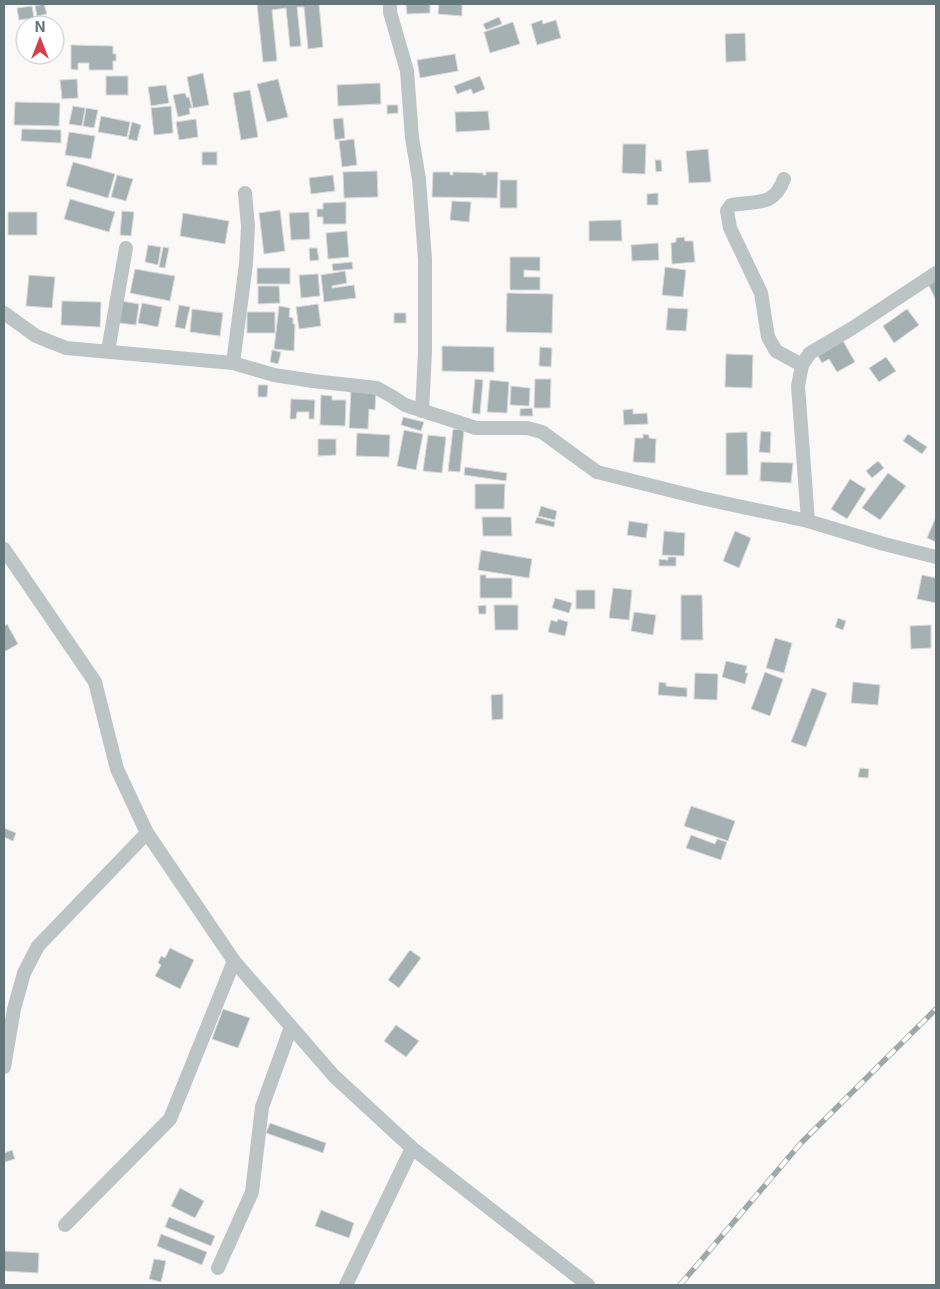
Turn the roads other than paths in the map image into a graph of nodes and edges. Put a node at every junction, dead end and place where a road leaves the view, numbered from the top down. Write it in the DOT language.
graph roads {
  1 [pos="390,4"];
  2 [pos="784,179"];
  3 [pos="245,193"];
  4 [pos="126,248"];
  5 [pos="936,273"];
  6 [pos="4,313"];
  7 [pos="108,351"];
  8 [pos="233,363"];
  9 [pos="802,364"];
  10 [pos="422,411"];
  11 [pos="808,521"];
  12 [pos="4,549"];
  13 [pos="936,557"];
  14 [pos="147,833"];
  15 [pos="234,961"];
  16 [pos="292,1027"];
  17 [pos="4,1067"];
  18 [pos="412,1148"];
  19 [pos="65,1225"];
  20 [pos="218,1268"];
  21 [pos="346,1285"];
  22 [pos="588,1285"];
  1 -- 10 [label="street"];
  2 -- 9 [label="street"];
  3 -- 8 [label="street"];
  4 -- 7 [label="street"];
  5 -- 9 [label="street"];
  6 -- 7 [label="street"];
  7 -- 8 [label="street"];
  8 -- 10 [label="street"];
  9 -- 11 [label="street"];
  10 -- 11 [label="street"];
  11 -- 13 [label="street"];
  12 -- 14 [label="street"];
  14 -- 15 [label="street"];
  14 -- 17 [label="street"];
  15 -- 16 [label="street"];
  15 -- 19 [label="street"];
  16 -- 18 [label="street"];
  16 -- 20 [label="street"];
  18 -- 21 [label="street"];
  18 -- 22 [label="street"];
}
